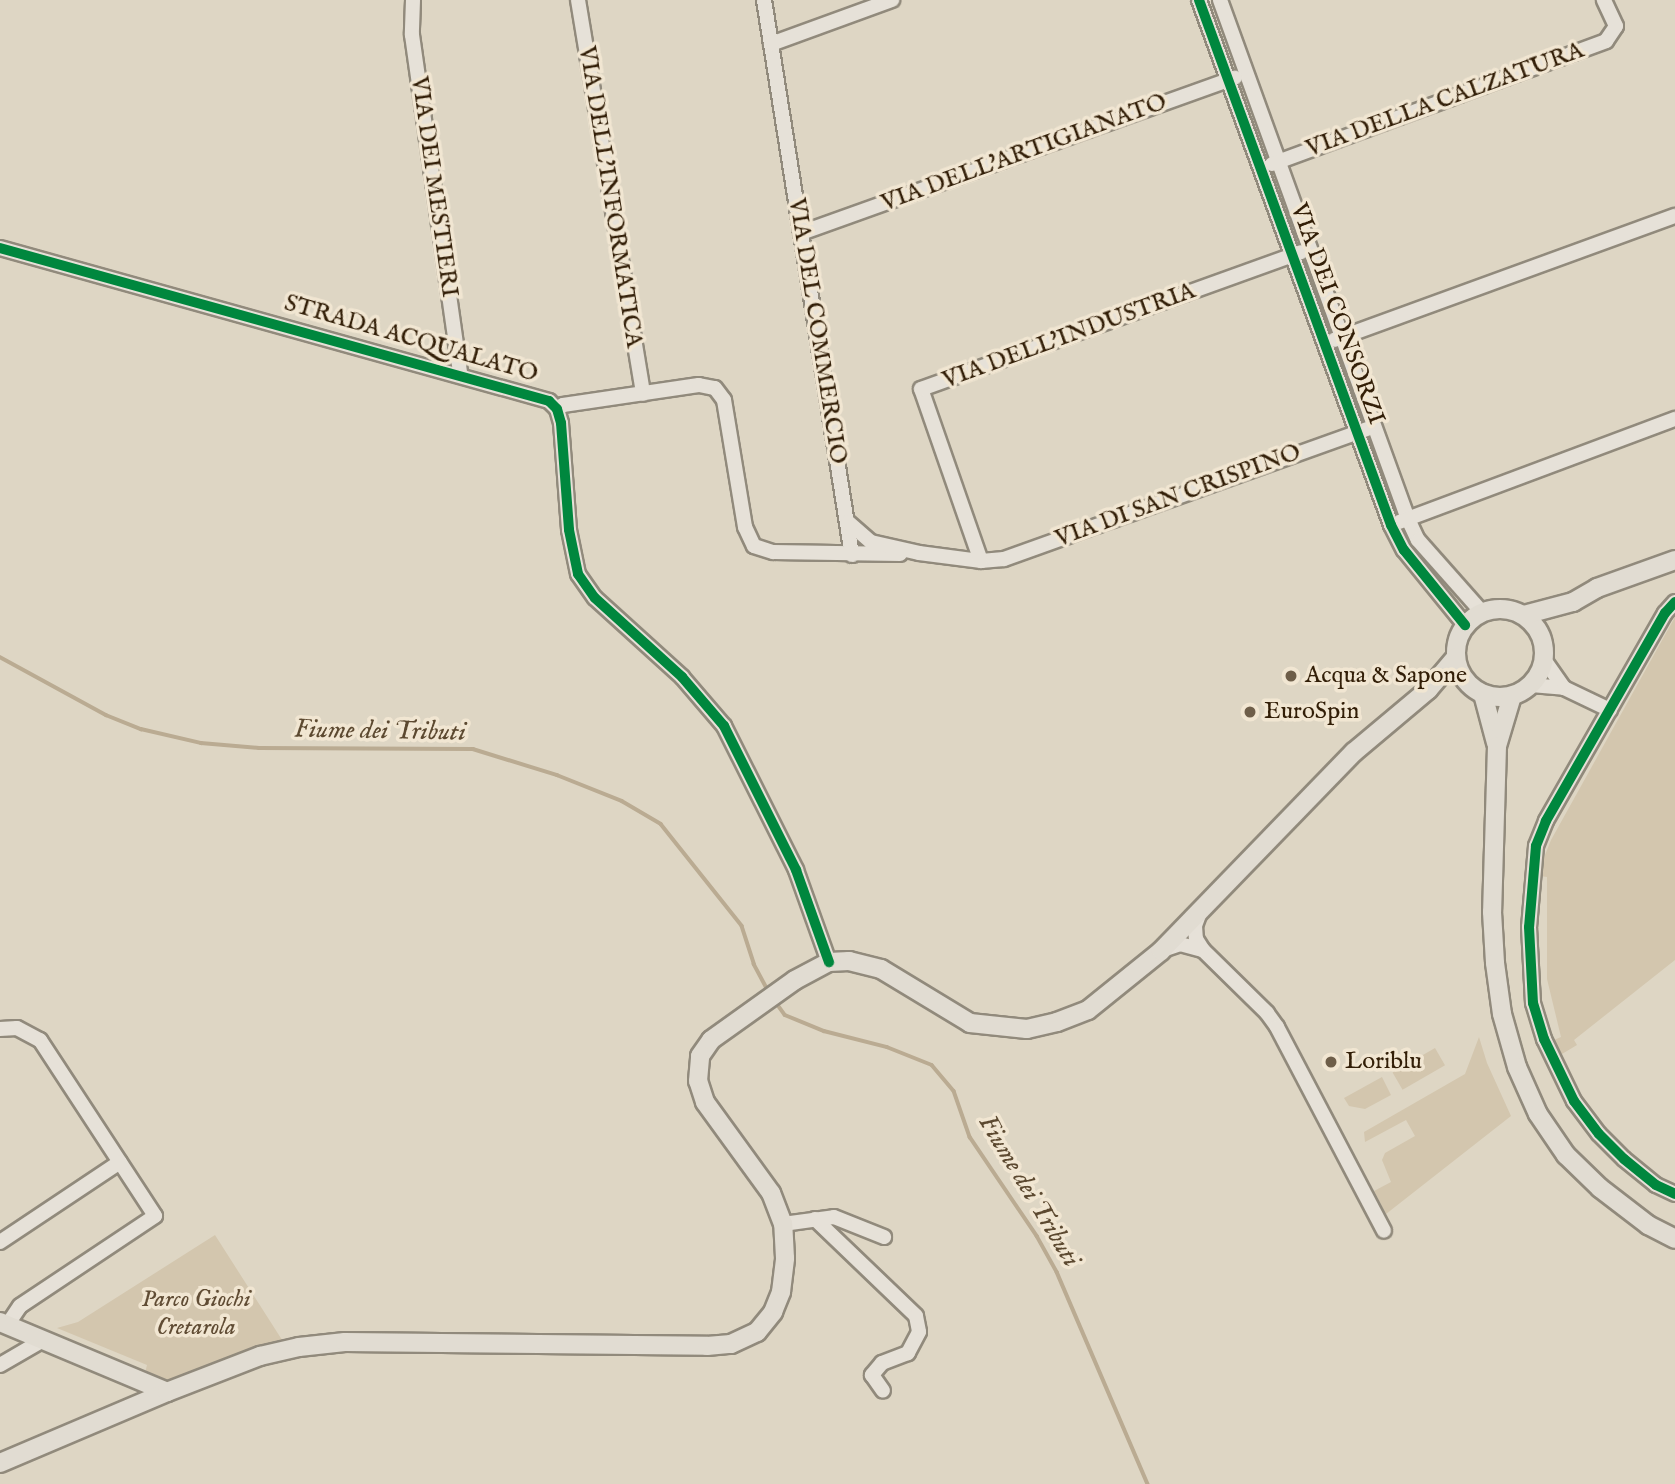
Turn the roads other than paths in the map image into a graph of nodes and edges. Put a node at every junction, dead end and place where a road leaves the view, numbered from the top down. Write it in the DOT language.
graph roads {
  1 [pos="413,0"];
  2 [pos="578,0"];
  3 [pos="764,0"];
  4 [pos="892,0"];
  5 [pos="1199,0"];
  6 [pos="1220,0"];
  7 [pos="1604,0"];
  8 [pos="771,44"];
  9 [pos="1247,74"];
  10 [pos="1229,80"];
  11 [pos="1278,161"];
  12 [pos="1261,168"];
  13 [pos="1675,216"];
  14 [pos="801,233"];
  15 [pos="0,248"];
  16 [pos="1310,249"];
  17 [pos="1293,255"];
  18 [pos="1342,337"];
  19 [pos="1325,343"];
  20 [pos="460,374"];
  21 [pos="643,394"];
  22 [pos="557,409"];
  23 [pos="1675,419"];
  24 [pos="1374,426"];
  25 [pos="1358,432"];
  26 [pos="1408,519"];
  27 [pos="848,522"];
  28 [pos="1391,525"];
  29 [pos="871,542"];
  30 [pos="851,551"];
  31 [pos="919,553"];
  32 [pos="1675,560"];
  33 [pos="981,561"];
  34 [pos="1573,602"];
  35 [pos="1675,602"];
  36 [pos="1482,612"];
  37 [pos="1524,615"];
  38 [pos="1465,625"];
  39 [pos="1542,636"];
  40 [pos="1456,657"];
  41 [pos="1545,661"];
  42 [pos="1468,683"];
  43 [pos="1531,685"];
  44 [pos="1564,688"];
  45 [pos="1428,690"];
  46 [pos="1483,694"];
  47 [pos="1512,696"];
  48 [pos="1610,710"];
  49 [pos="1497,746"];
  50 [pos="1192,942"];
  51 [pos="829,962"];
  52 [pos="0,1029"];
  53 [pos="120,1162"];
  54 [pos="1675,1194"];
  55 [pos="815,1219"];
  56 [pos="783,1224"];
  57 [pos="1384,1231"];
  58 [pos="884,1237"];
  59 [pos="1675,1239"];
  60 [pos="0,1242"];
  61 [pos="4,1324"];
  62 [pos="43,1340"];
  63 [pos="0,1365"];
  64 [pos="114,1370"];
  65 [pos="139,1380"];
  66 [pos="883,1391"];
  67 [pos="167,1392"];
  68 [pos="141,1403"];
  69 [pos="0,1463"];
  1 -- 20 [label="street, VIA DEI MESTIERI"];
  2 -- 21 [label="street, VIA DELL'INFORMATICA"];
  3 -- 8 [label="street, VIA DEL COMMERCIO"];
  4 -- 8 [label="street"];
  5 -- 10 [label="street, VIA DEI CONSORZI"];
  6 -- 9 [label="street, VIA DEI CONSORZI"];
  7 -- 11 [label="street, VIA DELLA CALZATURA"];
  8 -- 14 [label="street, VIA DEL COMMERCIO"];
  9 -- 10 [label="street, VIA DELL'ARTIGIANATO"];
  9 -- 11 [label="street, VIA DEI CONSORZI"];
  10 -- 12 [label="street, VIA DEI CONSORZI"];
  10 -- 14 [label="street, VIA DELL'ARTIGIANATO"];
  11 -- 12 [label="street, VIA DELLA CALZATURA"];
  11 -- 16 [label="street, VIA DEI CONSORZI"];
  12 -- 17 [label="street, VIA DEI CONSORZI"];
  13 -- 18 [label="street"];
  14 -- 27 [label="street, VIA DEL COMMERCIO"];
  15 -- 20 [label="street, STRADA ACQUALATO"];
  16 -- 17 [label="street, VIA DELL'INDUSTRIA"];
  16 -- 18 [label="street, VIA DEI CONSORZI"];
  17 -- 19 [label="street, VIA DEI CONSORZI"];
  17 -- 33 [label="street, VIA DELL'INDUSTRIA"];
  18 -- 19 [label="street"];
  18 -- 24 [label="street, VIA DEI CONSORZI"];
  19 -- 25 [label="street, VIA DEI CONSORZI"];
  20 -- 22 [label="street, STRADA ACQUALATO"];
  21 -- 22 [label="street"];
  21 -- 30 [label="street"];
  22 -- 51 [label="street, STRADA ACQUALATO"];
  23 -- 26 [label="street"];
  24 -- 25 [label="street, VIA DI SAN CRISPINO"];
  24 -- 26 [label="street, VIA DEI CONSORZI"];
  25 -- 28 [label="street, VIA DEI CONSORZI"];
  25 -- 33 [label="street, VIA DI SAN CRISPINO"];
  26 -- 28 [label="street"];
  26 -- 36 [label="street, VIA DEI CONSORZI"];
  27 -- 29 [label="street"];
  27 -- 30 [label="street, VIA DEL COMMERCIO"];
  28 -- 38 [label="street, VIA DEI CONSORZI"];
  29 -- 30 [label="street"];
  29 -- 31 [label="street"];
  30 -- 31 [label="street"];
  31 -- 33 [label="street"];
  32 -- 34 [label="main road"];
  34 -- 37 [label="main road"];
  34 -- 39 [label="main road"];
  35 -- 48 [label="street"];
  36 -- 37 [label="main road"];
  36 -- 38 [label="main road"];
  37 -- 39 [label="main road"];
  38 -- 40 [label="main road"];
  39 -- 41 [label="main road"];
  40 -- 42 [label="main road"];
  40 -- 45 [label="main road"];
  41 -- 43 [label="main road"];
  41 -- 44 [label="street"];
  42 -- 45 [label="main road"];
  42 -- 46 [label="main road"];
  43 -- 44 [label="street"];
  43 -- 47 [label="main road"];
  44 -- 48 [label="street"];
  45 -- 50 [label="main road"];
  46 -- 47 [label="main road"];
  46 -- 49 [label="main road"];
  47 -- 49 [label="main road"];
  48 -- 54 [label="street"];
  49 -- 59 [label="main road"];
  50 -- 51 [label="main road"];
  50 -- 57 [label="street"];
  51 -- 56 [label="main road"];
  52 -- 53 [label="street"];
  53 -- 60 [label="street"];
  53 -- 61 [label="street"];
  55 -- 56 [label="street"];
  55 -- 58 [label="street"];
  55 -- 66 [label="street"];
  56 -- 67 [label="main road"];
  61 -- 62 [label="main road"];
  62 -- 63 [label="street"];
  62 -- 64 [label="main road"];
  64 -- 65 [label="main road"];
  64 -- 68 [label="main road"];
  65 -- 67 [label="main road"];
  65 -- 68 [label="main road"];
  67 -- 68 [label="main road"];
  68 -- 69 [label="main road"];
}
